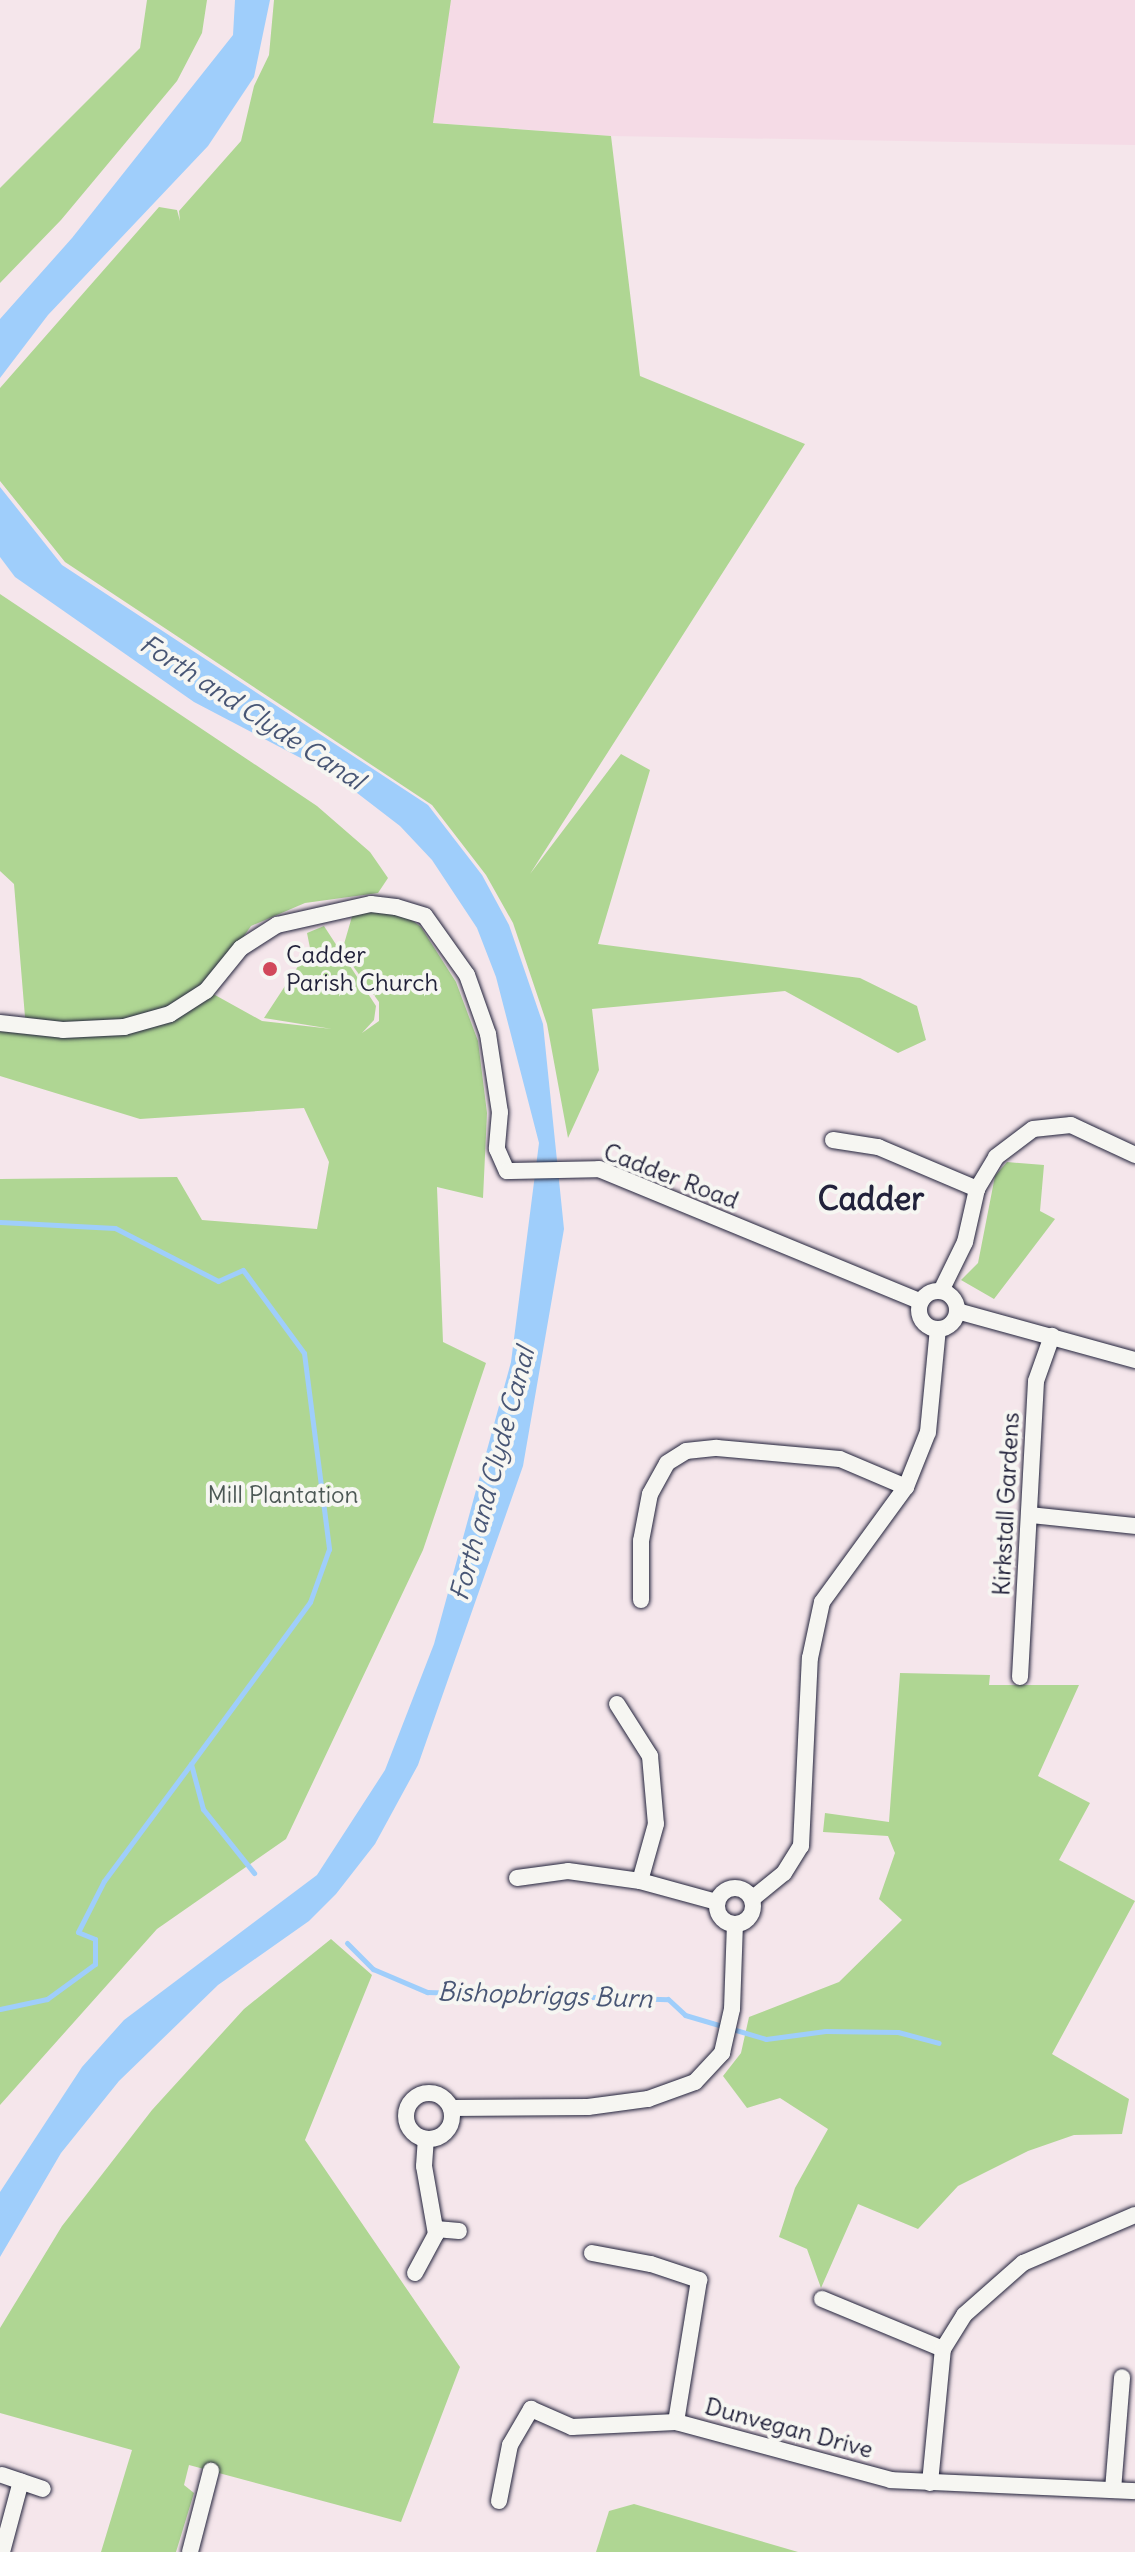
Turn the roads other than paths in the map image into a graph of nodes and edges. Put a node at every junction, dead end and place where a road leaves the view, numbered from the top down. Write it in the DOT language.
graph roads {
  1 [pos="0,1023"];
  2 [pos="833,1140"];
  3 [pos="1135,1155"];
  4 [pos="977,1189"];
  5 [pos="941,1291"];
  6 [pos="921,1302"];
  7 [pos="957,1311"];
  8 [pos="938,1329"];
  9 [pos="1052,1336"];
  10 [pos="1135,1360"];
  11 [pos="906,1487"];
  12 [pos="1030,1515"];
  13 [pos="1135,1526"];
  14 [pos="641,1600"];
  15 [pos="1020,1677"];
  16 [pos="617,1704"];
  17 [pos="517,1878"];
  18 [pos="640,1881"];
  19 [pos="752,1899"];
  20 [pos="717,1902"];
  21 [pos="735,1924"];
  22 [pos="451,2108"];
  23 [pos="426,2139"];
  24 [pos="1135,2215"];
  25 [pos="436,2229"];
  26 [pos="459,2231"];
  27 [pos="592,2253"];
  28 [pos="415,2273"];
  29 [pos="822,2299"];
  30 [pos="943,2349"];
  31 [pos="1122,2377"];
  32 [pos="676,2422"];
  33 [pos="211,2471"];
  34 [pos="2,2475"];
  35 [pos="21,2481"];
  36 [pos="930,2483"];
  37 [pos="43,2489"];
  38 [pos="1113,2490"];
  39 [pos="1135,2491"];
  40 [pos="499,2501"];
  41 [pos="195,2550"];
  42 [pos="2,2552"];
  1 -- 6 [label="street, Cadder Road"];
  2 -- 4 [label="street"];
  3 -- 4 [label="street"];
  4 -- 5 [label="street"];
  5 -- 6 [label="street"];
  5 -- 7 [label="street"];
  6 -- 8 [label="street"];
  7 -- 8 [label="street"];
  7 -- 9 [label="street"];
  8 -- 11 [label="street"];
  9 -- 10 [label="street"];
  9 -- 12 [label="street, Kirkstall Gardens"];
  11 -- 14 [label="street"];
  11 -- 19 [label="street"];
  12 -- 13 [label="street"];
  12 -- 15 [label="street, Kirkstall Gardens"];
  16 -- 18 [label="street"];
  17 -- 18 [label="street"];
  18 -- 20 [label="street"];
  19 -- 20 [label="street"];
  19 -- 21 [label="street"];
  20 -- 21 [label="street"];
  21 -- 22 [label="street"];
  22 -- 23 [label="street"];
  22 -- 23 [label="street"];
  23 -- 25 [label="street"];
  24 -- 30 [label="street"];
  25 -- 26 [label="street"];
  25 -- 28 [label="street"];
  27 -- 32 [label="street"];
  29 -- 30 [label="street"];
  30 -- 36 [label="street"];
  31 -- 38 [label="street"];
  32 -- 36 [label="street, Dunvegan Drive"];
  32 -- 40 [label="street, Dunvegan Drive"];
  33 -- 41 [label="street"];
  34 -- 35 [label="street"];
  35 -- 37 [label="street"];
  35 -- 42 [label="street"];
  36 -- 38 [label="street, Dunvegan Drive"];
  38 -- 39 [label="street, Dunvegan Drive"];
}
